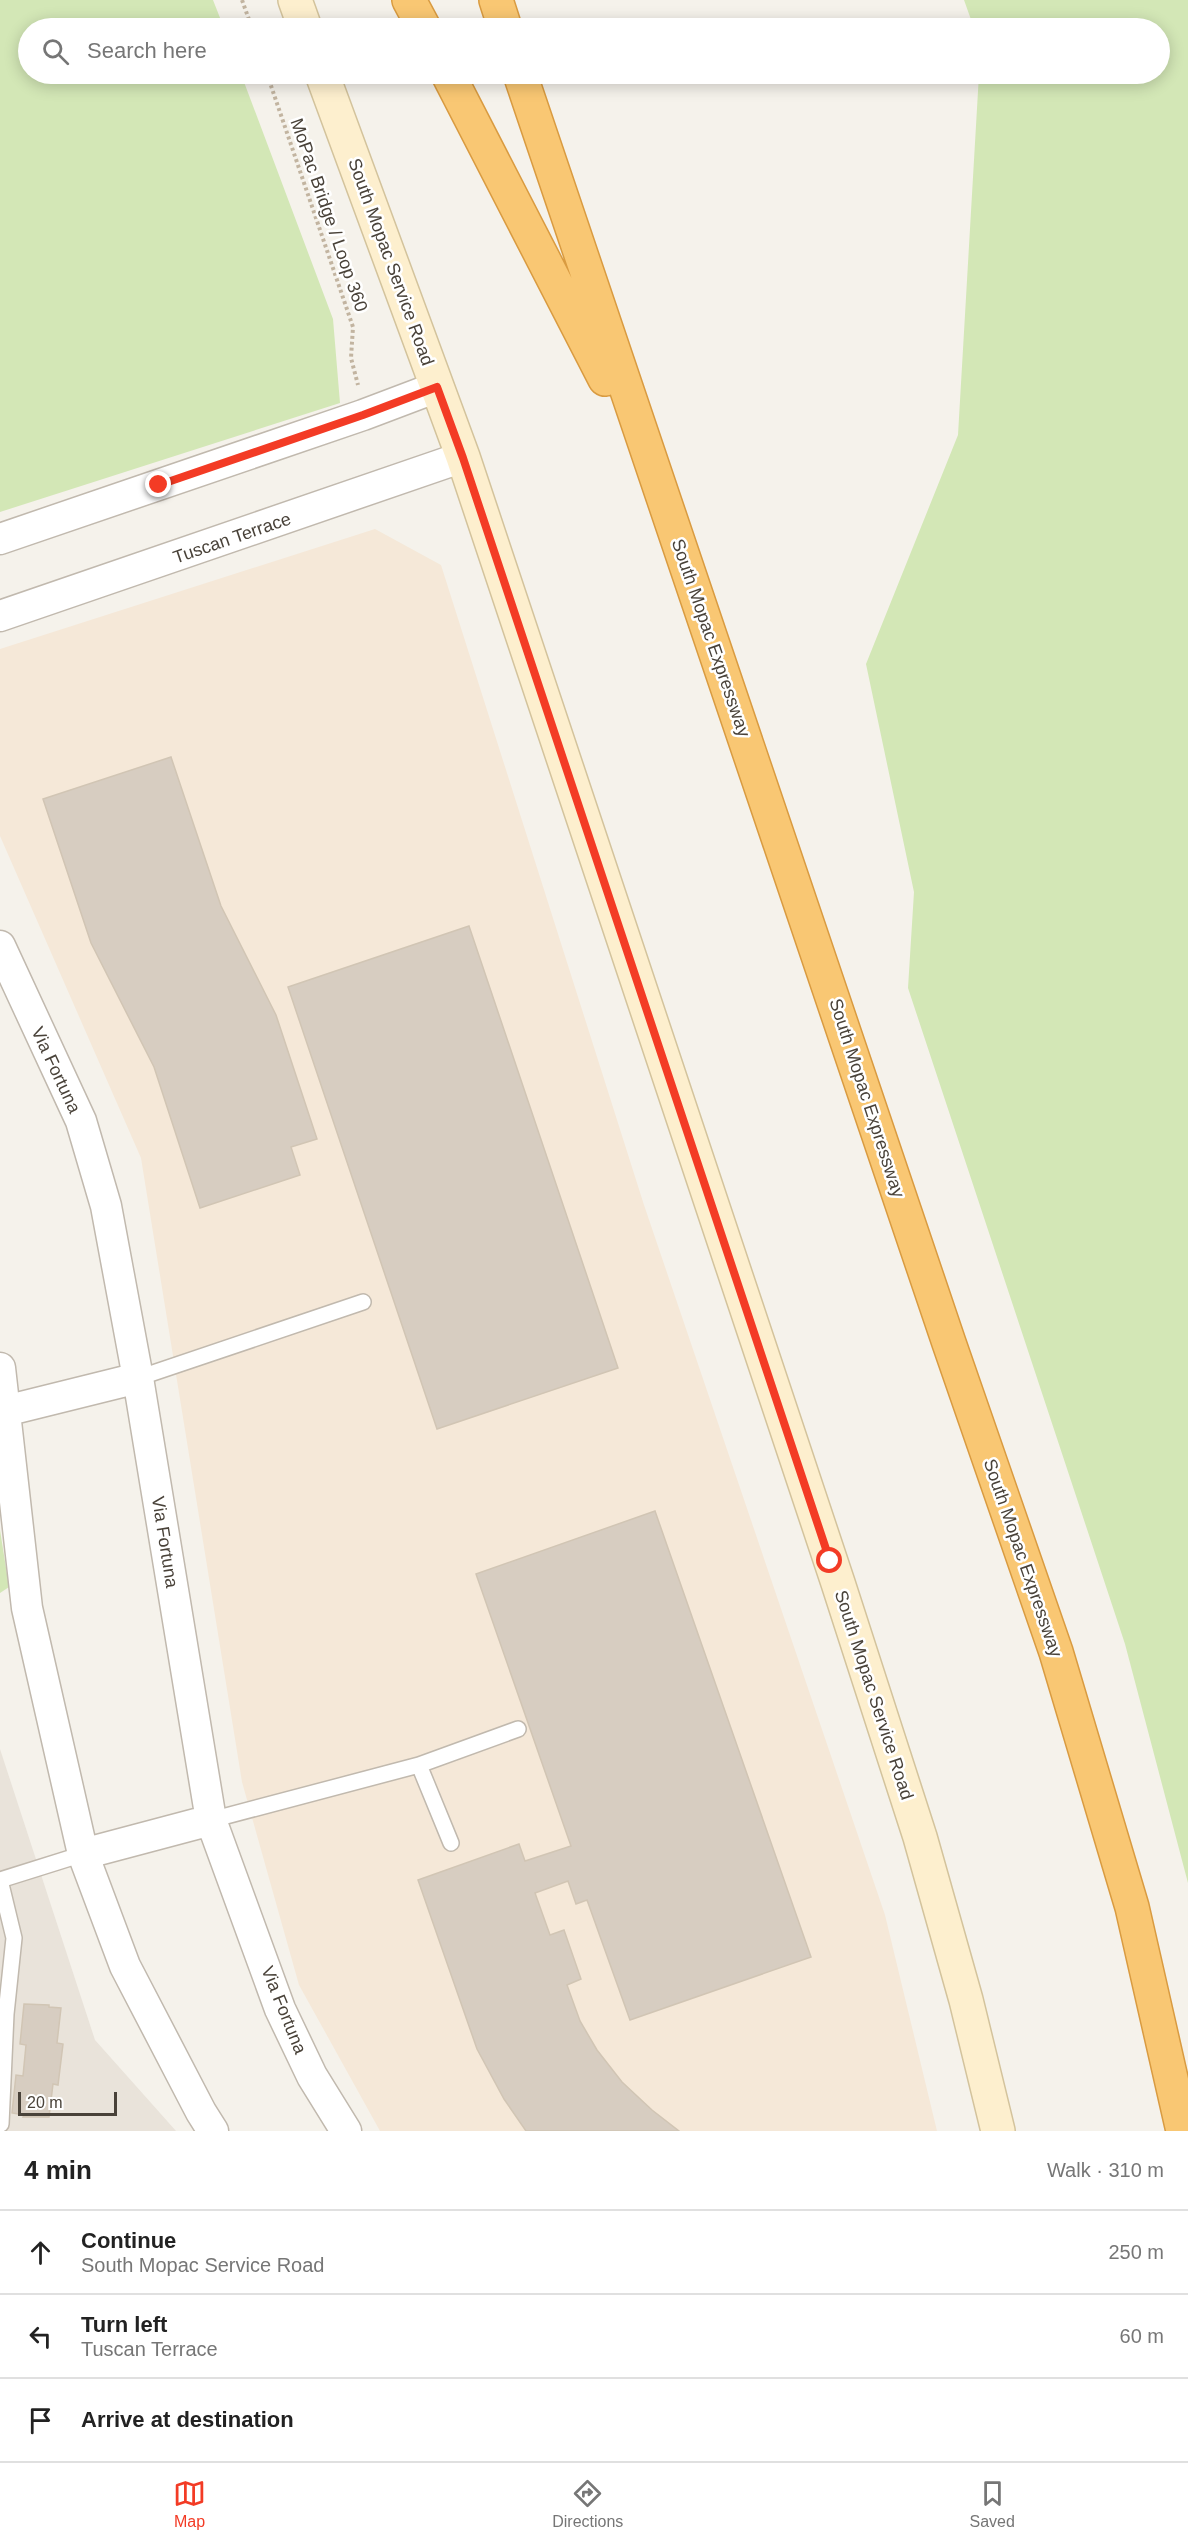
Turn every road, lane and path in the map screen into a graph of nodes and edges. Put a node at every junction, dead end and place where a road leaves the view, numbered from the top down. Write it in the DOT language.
graph roads {
  1 [pos="242,0"];
  2 [pos="295,0"];
  3 [pos="409,0"];
  4 [pos="496,0"];
  5 [pos="248,18"];
  6 [pos="301,18"];
  7 [pos="419,18"];
  8 [pos="502,18"];
  9 [pos="270,84"];
  10 [pos="326,84"];
  11 [pos="453,84"];
  12 [pos="523,84"];
  13 [pos="358,387"];
  14 [pos="437,387"];
  15 [pos="463,458"];
  16 [pos="654,475"];
  17 [pos="0,539"];
  18 [pos="0,616"];
  19 [pos="0,946"];
  20 [pos="8,986"];
  21 [pos="363,1302"];
  22 [pos="0,1368"];
  23 [pos="138,1378"];
  24 [pos="5,1411"];
  25 [pos="518,1729"];
  26 [pos="419,1765"];
  27 [pos="212,1820"];
  28 [pos="451,1843"];
  29 [pos="82,1854"];
  30 [pos="0,1880"];
  31 [pos="1,2126"];
  32 [pos="213,2131"];
  33 [pos="346,2131"];
  34 [pos="998,2131"];
  35 [pos="1183,2131"];
  1 -- 5 [label="path"];
  2 -- 6 [label="main road"];
  3 -- 7 [label="highway"];
  4 -- 8 [label="highway"];
  9 -- 13 [label="path, MoPac Bridge / Loop 360"];
  10 -- 14 [label="main road, South Mopac Service Road"];
  11 -- 16 [label="highway"];
  12 -- 16 [label="highway, South Mopac Expressway"];
  14 -- 15 [label="main road, South Mopac Service Road"];
  14 -- 17 [label="street"];
  15 -- 18 [label="street, Tuscan Terrace"];
  15 -- 34 [label="main road, South Mopac Service Road"];
  16 -- 35 [label="highway, South Mopac Expressway"];
  19 -- 20 [label="street, Via Fortuna"];
  20 -- 23 [label="street, Via Fortuna"];
  21 -- 23 [label="lane"];
  22 -- 24 [label="street"];
  23 -- 24 [label="street"];
  23 -- 27 [label="street, Via Fortuna"];
  24 -- 29 [label="street"];
  25 -- 26 [label="lane"];
  26 -- 27 [label="lane"];
  26 -- 28 [label="lane"];
  27 -- 29 [label="street"];
  27 -- 33 [label="street, Via Fortuna"];
  29 -- 30 [label="lane"];
  29 -- 32 [label="street"];
  30 -- 31 [label="lane"];
}
